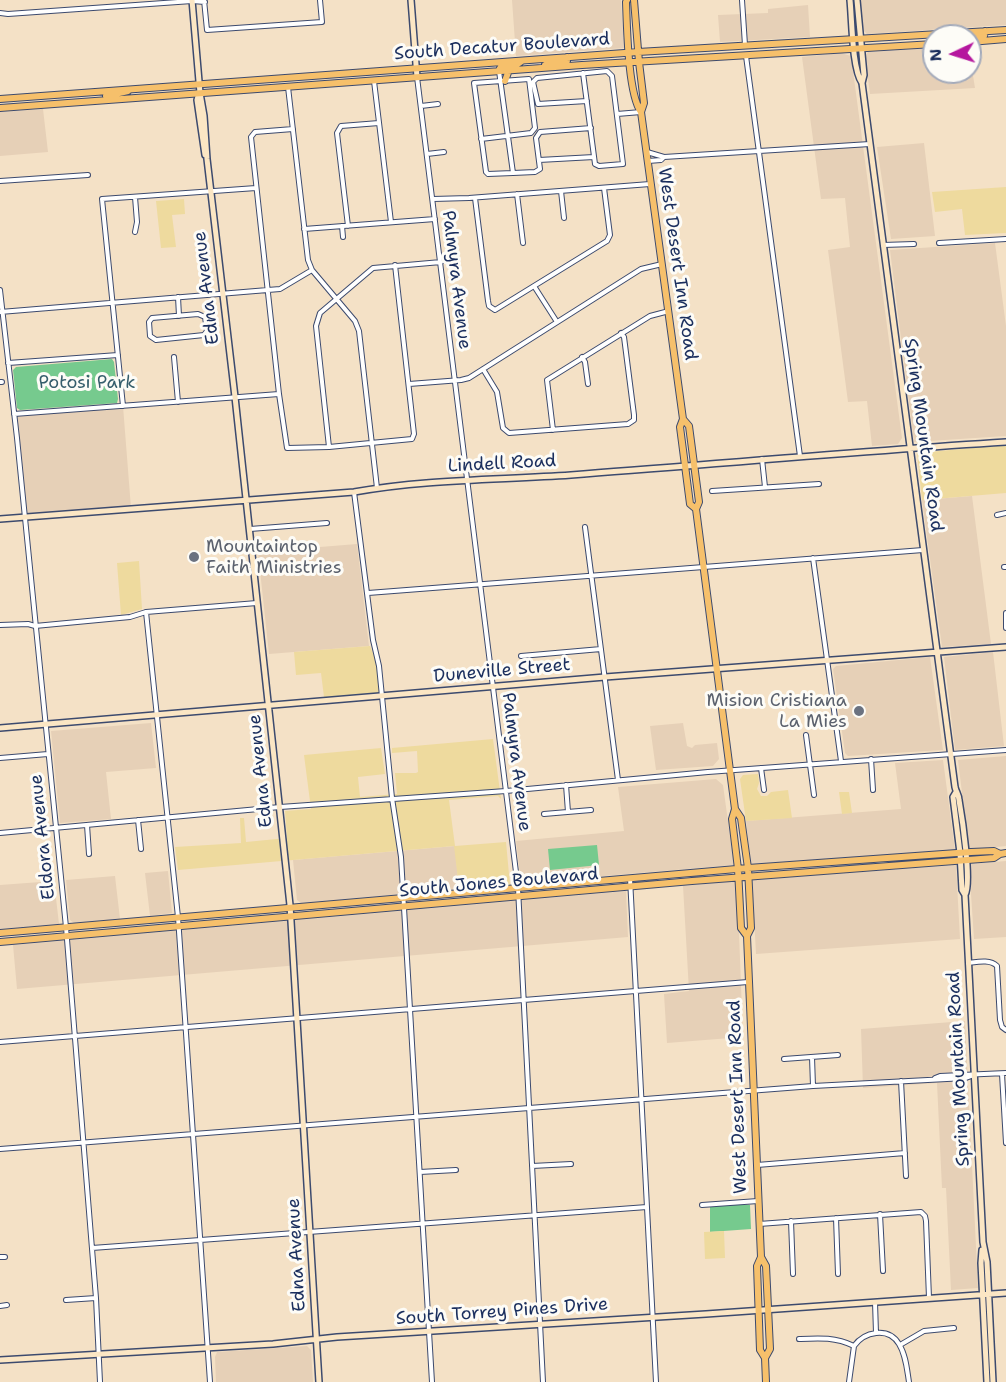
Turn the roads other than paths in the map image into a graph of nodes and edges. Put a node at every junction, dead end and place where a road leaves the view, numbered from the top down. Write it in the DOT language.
graph roads {
  1 [pos="193,0"];
  2 [pos="320,0"];
  3 [pos="411,0"];
  4 [pos="627,0"];
  5 [pos="634,0"];
  6 [pos="742,0"];
  7 [pos="850,0"];
  8 [pos="857,0"];
  9 [pos="205,1"];
  10 [pos="0,13"];
  11 [pos="1006,30"];
  12 [pos="982,31"];
  13 [pos="986,31"];
  14 [pos="922,36"];
  15 [pos="982,36"];
  16 [pos="1006,37"];
  17 [pos="857,39"];
  18 [pos="982,41"];
  19 [pos="745,45"];
  20 [pos="922,45"];
  21 [pos="858,49"];
  22 [pos="629,52"];
  23 [pos="638,52"];
  24 [pos="746,55"];
  25 [pos="567,57"];
  26 [pos="523,60"];
  27 [pos="630,62"];
  28 [pos="639,62"];
  29 [pos="416,68"];
  30 [pos="535,69"];
  31 [pos="510,70"];
  32 [pos="499,71"];
  33 [pos="583,73"];
  34 [pos="314,76"];
  35 [pos="417,77"];
  36 [pos="374,80"];
  37 [pos="503,82"];
  38 [pos="288,87"];
  39 [pos="130,89"];
  40 [pos="199,89"];
  41 [pos="97,92"];
  42 [pos="0,99"];
  43 [pos="103,100"];
  44 [pos="587,101"];
  45 [pos="56,104"];
  46 [pos="438,104"];
  47 [pos="421,106"];
  48 [pos="0,108"];
  49 [pos="641,112"];
  50 [pos="617,114"];
  51 [pos="379,123"];
  52 [pos="591,128"];
  53 [pos="293,129"];
  54 [pos="509,135"];
  55 [pos="481,139"];
  56 [pos="870,144"];
  57 [pos="759,151"];
  58 [pos="444,152"];
  59 [pos="647,152"];
  60 [pos="427,154"];
  61 [pos="594,157"];
  62 [pos="664,157"];
  63 [pos="539,160"];
  64 [pos="648,161"];
  65 [pos="513,173"];
  66 [pos="88,175"];
  67 [pos="0,181"];
  68 [pos="652,184"];
  69 [pos="256,188"];
  70 [pos="604,188"];
  71 [pos="211,191"];
  72 [pos="561,191"];
  73 [pos="517,194"];
  74 [pos="135,197"];
  75 [pos="475,198"];
  76 [pos="433,199"];
  77 [pos="564,218"];
  78 [pos="435,219"];
  79 [pos="391,222"];
  80 [pos="342,226"];
  81 [pos="348,226"];
  82 [pos="304,229"];
  83 [pos="135,232"];
  84 [pos="343,237"];
  85 [pos="1006,239"];
  86 [pos="523,243"];
  87 [pos="939,243"];
  88 [pos="914,244"];
  89 [pos="883,245"];
  90 [pos="441,262"];
  91 [pos="663,264"];
  92 [pos="395,265"];
  93 [pos="312,270"];
  94 [pos="534,286"];
  95 [pos="0,290"];
  96 [pos="268,290"];
  97 [pos="223,293"];
  98 [pos="178,297"];
  99 [pos="335,298"];
  100 [pos="113,302"];
  101 [pos="669,311"];
  102 [pos="1,312"];
  103 [pos="179,316"];
  104 [pos="557,322"];
  105 [pos="621,333"];
  106 [pos="118,355"];
  107 [pos="174,357"];
  108 [pos="582,357"];
  109 [pos="8,363"];
  110 [pos="483,369"];
  111 [pos="455,381"];
  112 [pos="409,384"];
  113 [pos="588,384"];
  114 [pos="279,394"];
  115 [pos="236,398"];
  116 [pos="178,402"];
  117 [pos="123,406"];
  118 [pos="14,414"];
  119 [pos="683,419"];
  120 [pos="553,430"];
  121 [pos="1006,442"];
  122 [pos="372,444"];
  123 [pos="329,447"];
  124 [pos="910,448"];
  125 [pos="800,456"];
  126 [pos="762,459"];
  127 [pos="694,464"];
  128 [pos="685,465"];
  129 [pos="468,480"];
  130 [pos="819,484"];
  131 [pos="765,487"];
  132 [pos="377,488"];
  133 [pos="712,491"];
  134 [pos="354,492"];
  135 [pos="245,500"];
  136 [pos="696,509"];
  137 [pos="1006,513"];
  138 [pos="997,515"];
  139 [pos="25,517"];
  140 [pos="0,519"];
  141 [pos="327,523"];
  142 [pos="585,527"];
  143 [pos="249,529"];
  144 [pos="923,550"];
  145 [pos="813,558"];
  146 [pos="703,567"];
  147 [pos="591,575"];
  148 [pos="480,585"];
  149 [pos="368,593"];
  150 [pos="257,603"];
  151 [pos="146,612"];
  152 [pos="1006,613"];
  153 [pos="0,625"];
  154 [pos="35,626"];
  155 [pos="1006,628"];
  156 [pos="1006,647"];
  157 [pos="601,649"];
  158 [pos="937,652"];
  159 [pos="521,656"];
  160 [pos="826,661"];
  161 [pos="716,669"];
  162 [pos="605,677"];
  163 [pos="493,687"];
  164 [pos="382,696"];
  165 [pos="268,706"];
  166 [pos="157,715"];
  167 [pos="46,724"];
  168 [pos="0,728"];
  169 [pos="806,735"];
  170 [pos="1006,750"];
  171 [pos="48,753"];
  172 [pos="951,754"];
  173 [pos="0,758"];
  174 [pos="871,759"];
  175 [pos="841,761"];
  176 [pos="810,763"];
  177 [pos="762,768"];
  178 [pos="730,770"];
  179 [pos="618,780"];
  180 [pos="566,785"];
  181 [pos="764,790"];
  182 [pos="873,790"];
  183 [pos="506,791"];
  184 [pos="814,795"];
  185 [pos="392,798"];
  186 [pos="280,807"];
  187 [pos="735,809"];
  188 [pos="591,810"];
  189 [pos="568,812"];
  190 [pos="544,814"];
  191 [pos="168,818"];
  192 [pos="138,820"];
  193 [pos="87,825"];
  194 [pos="55,828"];
  195 [pos="0,833"];
  196 [pos="141,849"];
  197 [pos="963,852"];
  198 [pos="89,854"];
  199 [pos="1003,854"];
  200 [pos="849,861"];
  201 [pos="963,861"];
  202 [pos="748,868"];
  203 [pos="852,868"];
  204 [pos="738,869"];
  205 [pos="749,876"];
  206 [pos="739,877"];
  207 [pos="630,878"];
  208 [pos="630,886"];
  209 [pos="518,888"];
  210 [pos="518,896"];
  211 [pos="404,898"];
  212 [pos="405,906"];
  213 [pos="290,908"];
  214 [pos="291,916"];
  215 [pos="178,917"];
  216 [pos="179,926"];
  217 [pos="66,927"];
  218 [pos="0,933"];
  219 [pos="66,936"];
  220 [pos="747,936"];
  221 [pos="0,942"];
  222 [pos="968,963"];
  223 [pos="748,982"];
  224 [pos="636,990"];
  225 [pos="524,999"];
  226 [pos="411,1009"];
  227 [pos="298,1017"];
  228 [pos="186,1027"];
  229 [pos="1005,1029"];
  230 [pos="75,1036"];
  231 [pos="0,1042"];
  232 [pos="838,1055"];
  233 [pos="812,1057"];
  234 [pos="784,1059"];
  235 [pos="1004,1073"];
  236 [pos="974,1075"];
  237 [pos="901,1081"];
  238 [pos="813,1086"];
  239 [pos="753,1092"];
  240 [pos="641,1099"];
  241 [pos="529,1107"];
  242 [pos="1005,1114"];
  243 [pos="417,1116"];
  244 [pos="304,1125"];
  245 [pos="193,1133"];
  246 [pos="84,1142"];
  247 [pos="1006,1143"];
  248 [pos="0,1149"];
  249 [pos="905,1153"];
  250 [pos="571,1164"];
  251 [pos="756,1165"];
  252 [pos="532,1166"];
  253 [pos="456,1170"];
  254 [pos="420,1172"];
  255 [pos="906,1176"];
  256 [pos="758,1201"];
  257 [pos="702,1205"];
  258 [pos="647,1207"];
  259 [pos="880,1214"];
  260 [pos="535,1215"];
  261 [pos="836,1218"];
  262 [pos="791,1221"];
  263 [pos="423,1224"];
  264 [pos="759,1224"];
  265 [pos="311,1232"];
  266 [pos="200,1240"];
  267 [pos="92,1248"];
  268 [pos="761,1257"];
  269 [pos="883,1271"];
  270 [pos="794,1274"];
  271 [pos="838,1274"];
  272 [pos="1006,1293"];
  273 [pos="985,1294"];
  274 [pos="96,1298"];
  275 [pos="929,1298"];
  276 [pos="66,1300"];
  277 [pos="874,1302"];
  278 [pos="7,1305"];
  279 [pos="0,1306"];
  280 [pos="768,1310"];
  281 [pos="759,1311"];
  282 [pos="652,1317"];
  283 [pos="541,1324"];
  284 [pos="954,1328"];
  285 [pos="429,1332"];
  286 [pos="876,1333"];
  287 [pos="317,1340"];
  288 [pos="799,1340"];
  289 [pos="900,1345"];
  290 [pos="208,1346"];
  291 [pos="854,1347"];
  292 [pos="98,1353"];
  293 [pos="765,1358"];
  294 [pos="0,1360"];
  295 [pos="100,1382"];
  296 [pos="210,1382"];
  297 [pos="319,1382"];
  298 [pos="432,1382"];
  299 [pos="543,1382"];
  300 [pos="656,1382"];
  301 [pos="766,1382"];
  302 [pos="849,1382"];
  303 [pos="909,1382"];
  304 [pos="987,1382"];
  305 [pos="993,1382"];
  1 -- 9 [label="street"];
  1 -- 10 [label="street"];
  1 -- 40 [label="street, Edna Avenue"];
  2 -- 9 [label="street"];
  3 -- 29 [label="street"];
  4 -- 22 [label="main road, West Desert Inn Road"];
  5 -- 23 [label="main road, West Desert Inn Road"];
  6 -- 19 [label="street"];
  7 -- 17 [label="street, Spring Mountain Road"];
  8 -- 17 [label="street, Spring Mountain Road"];
  11 -- 13 [label="main road, South Decatur Boulevard"];
  12 -- 13 [label="main road, South Decatur Boulevard"];
  13 -- 15 [label="main road"];
  14 -- 17 [label="main road, South Decatur Boulevard"];
  16 -- 18 [label="main road"];
  17 -- 19 [label="main road, South Decatur Boulevard"];
  17 -- 21 [label="street, Spring Mountain Road"];
  19 -- 23 [label="main road, South Decatur Boulevard"];
  20 -- 21 [label="main road, South Decatur Boulevard"];
  21 -- 24 [label="main road, South Decatur Boulevard"];
  21 -- 56 [label="street, Spring Mountain Road"];
  22 -- 23 [label="main road, South Decatur Boulevard"];
  22 -- 25 [label="main road, South Decatur Boulevard"];
  22 -- 27 [label="main road, West Desert Inn Road"];
  23 -- 28 [label="main road, West Desert Inn Road"];
  24 -- 28 [label="main road, South Decatur Boulevard"];
  24 -- 57 [label="street"];
  25 -- 26 [label="main road, South Decatur Boulevard"];
  25 -- 30 [label="main road"];
  26 -- 29 [label="main road, South Decatur Boulevard"];
  26 -- 32 [label="main road"];
  27 -- 28 [label="main road, South Decatur Boulevard"];
  27 -- 30 [label="main road, South Decatur Boulevard"];
  27 -- 49 [label="main road, West Desert Inn Road"];
  28 -- 49 [label="main road, West Desert Inn Road"];
  29 -- 34 [label="main road, South Decatur Boulevard"];
  29 -- 35 [label="street"];
  30 -- 31 [label="main road, South Decatur Boulevard"];
  31 -- 32 [label="main road, South Decatur Boulevard"];
  31 -- 37 [label="main road"];
  32 -- 35 [label="main road, South Decatur Boulevard"];
  32 -- 37 [label="street"];
  33 -- 44 [label="street"];
  33 -- 44 [label="street"];
  33 -- 50 [label="street"];
  34 -- 38 [label="main road"];
  34 -- 40 [label="main road, South Decatur Boulevard"];
  35 -- 36 [label="main road, South Decatur Boulevard"];
  35 -- 47 [label="street, Palmyra Avenue"];
  36 -- 38 [label="main road, South Decatur Boulevard"];
  36 -- 51 [label="street"];
  37 -- 54 [label="street"];
  37 -- 54 [label="street"];
  37 -- 55 [label="street"];
  38 -- 40 [label="main road, South Decatur Boulevard"];
  38 -- 53 [label="street"];
  39 -- 40 [label="main road, South Decatur Boulevard"];
  39 -- 41 [label="main road, South Decatur Boulevard"];
  39 -- 43 [label="main road"];
  40 -- 43 [label="main road, South Decatur Boulevard"];
  40 -- 71 [label="street, Edna Avenue"];
  41 -- 42 [label="main road, South Decatur Boulevard"];
  41 -- 45 [label="main road"];
  43 -- 45 [label="main road, South Decatur Boulevard"];
  44 -- 52 [label="street"];
  45 -- 48 [label="main road, South Decatur Boulevard"];
  46 -- 47 [label="street"];
  47 -- 60 [label="street, Palmyra Avenue"];
  49 -- 50 [label="street"];
  49 -- 59 [label="main road, West Desert Inn Road"];
  50 -- 61 [label="street"];
  51 -- 79 [label="street"];
  51 -- 81 [label="street"];
  52 -- 61 [label="street"];
  52 -- 63 [label="street"];
  53 -- 69 [label="street"];
  53 -- 82 [label="street"];
  54 -- 55 [label="street"];
  54 -- 65 [label="street"];
  55 -- 65 [label="street"];
  56 -- 57 [label="street"];
  56 -- 89 [label="street, Spring Mountain Road"];
  57 -- 62 [label="street"];
  57 -- 125 [label="street"];
  58 -- 60 [label="street"];
  59 -- 62 [label="street"];
  59 -- 64 [label="main road, West Desert Inn Road"];
  60 -- 76 [label="street, Palmyra Avenue"];
  61 -- 63 [label="street"];
  62 -- 64 [label="street"];
  63 -- 65 [label="street"];
  64 -- 68 [label="main road, West Desert Inn Road"];
  66 -- 67 [label="street"];
  68 -- 70 [label="street"];
  68 -- 91 [label="main road, West Desert Inn Road"];
  69 -- 71 [label="street"];
  69 -- 96 [label="street"];
  70 -- 72 [label="street"];
  70 -- 94 [label="street"];
  71 -- 74 [label="street"];
  71 -- 97 [label="street, Edna Avenue"];
  72 -- 73 [label="street"];
  72 -- 77 [label="street"];
  73 -- 75 [label="street"];
  73 -- 86 [label="street"];
  74 -- 83 [label="street"];
  74 -- 100 [label="street"];
  75 -- 76 [label="street"];
  75 -- 94 [label="street"];
  76 -- 78 [label="street, Palmyra Avenue"];
  78 -- 79 [label="street"];
  78 -- 90 [label="street, Palmyra Avenue"];
  79 -- 81 [label="street"];
  80 -- 81 [label="street"];
  80 -- 82 [label="street"];
  80 -- 84 [label="street"];
  82 -- 93 [label="street"];
  85 -- 87 [label="street"];
  88 -- 89 [label="street"];
  89 -- 124 [label="street, Spring Mountain Road"];
  90 -- 92 [label="street"];
  90 -- 111 [label="street, Palmyra Avenue"];
  91 -- 101 [label="main road, West Desert Inn Road"];
  91 -- 104 [label="street"];
  92 -- 99 [label="street"];
  92 -- 112 [label="street"];
  93 -- 96 [label="street"];
  93 -- 99 [label="street"];
  94 -- 104 [label="street"];
  95 -- 102 [label="street, Eldora Avenue"];
  96 -- 97 [label="street"];
  96 -- 114 [label="street"];
  97 -- 98 [label="street"];
  97 -- 115 [label="street, Edna Avenue"];
  98 -- 100 [label="street"];
  98 -- 103 [label="street"];
  99 -- 122 [label="street"];
  99 -- 123 [label="street"];
  100 -- 102 [label="street"];
  100 -- 106 [label="street"];
  101 -- 105 [label="street"];
  101 -- 119 [label="main road, West Desert Inn Road"];
  102 -- 109 [label="street, Eldora Avenue"];
  103 -- 103 [label="street"];
  104 -- 110 [label="street"];
  105 -- 108 [label="street"];
  105 -- 120 [label="street"];
  106 -- 109 [label="street"];
  106 -- 117 [label="street"];
  107 -- 116 [label="street"];
  108 -- 113 [label="street"];
  108 -- 120 [label="street"];
  109 -- 118 [label="street, Eldora Avenue"];
  110 -- 111 [label="street"];
  110 -- 120 [label="street"];
  111 -- 112 [label="street"];
  111 -- 129 [label="street, Palmyra Avenue"];
  112 -- 122 [label="street"];
  114 -- 115 [label="street"];
  114 -- 123 [label="street"];
  115 -- 116 [label="street"];
  115 -- 135 [label="street, Edna Avenue"];
  116 -- 117 [label="street"];
  117 -- 118 [label="street"];
  118 -- 139 [label="street, Eldora Avenue"];
  119 -- 127 [label="main road, West Desert Inn Road"];
  119 -- 128 [label="main road, West Desert Inn Road"];
  121 -- 124 [label="street, Lindell Road"];
  122 -- 123 [label="street"];
  122 -- 132 [label="street"];
  124 -- 125 [label="street, Lindell Road"];
  124 -- 144 [label="street, Spring Mountain Road"];
  125 -- 126 [label="street, Lindell Road"];
  126 -- 127 [label="street, Lindell Road"];
  126 -- 131 [label="street"];
  127 -- 128 [label="street, Lindell Road"];
  127 -- 136 [label="main road, West Desert Inn Road"];
  128 -- 129 [label="street, Lindell Road"];
  128 -- 136 [label="main road, West Desert Inn Road"];
  129 -- 132 [label="street, Lindell Road"];
  129 -- 148 [label="street, Palmyra Avenue"];
  130 -- 131 [label="street"];
  131 -- 133 [label="street"];
  132 -- 134 [label="street, Lindell Road"];
  134 -- 135 [label="street, Lindell Road"];
  134 -- 149 [label="street"];
  135 -- 139 [label="street, Lindell Road"];
  135 -- 143 [label="street, Edna Avenue"];
  136 -- 146 [label="main road, West Desert Inn Road"];
  137 -- 138 [label="street"];
  139 -- 140 [label="street, Lindell Road"];
  139 -- 154 [label="street, Eldora Avenue"];
  141 -- 143 [label="street"];
  142 -- 147 [label="street"];
  143 -- 150 [label="street, Edna Avenue"];
  144 -- 145 [label="street"];
  144 -- 158 [label="street, Spring Mountain Road"];
  145 -- 146 [label="street"];
  145 -- 160 [label="street"];
  146 -- 147 [label="street"];
  146 -- 161 [label="main road, West Desert Inn Road"];
  147 -- 148 [label="street"];
  147 -- 157 [label="street"];
  148 -- 149 [label="street"];
  148 -- 163 [label="street, Palmyra Avenue"];
  149 -- 164 [label="street"];
  150 -- 151 [label="street"];
  150 -- 165 [label="street, Edna Avenue"];
  151 -- 154 [label="street"];
  151 -- 166 [label="street"];
  152 -- 155 [label="street"];
  153 -- 154 [label="street"];
  154 -- 167 [label="street, Eldora Avenue"];
  156 -- 158 [label="street, Duneville Street"];
  157 -- 159 [label="street"];
  157 -- 162 [label="street"];
  158 -- 160 [label="street, Duneville Street"];
  158 -- 172 [label="street, Spring Mountain Road"];
  160 -- 161 [label="street, Duneville Street"];
  160 -- 175 [label="street"];
  161 -- 162 [label="street, Duneville Street"];
  161 -- 178 [label="main road, West Desert Inn Road"];
  162 -- 163 [label="street, Duneville Street"];
  162 -- 179 [label="street"];
  163 -- 164 [label="street, Duneville Street"];
  163 -- 183 [label="street, Palmyra Avenue"];
  164 -- 165 [label="street, Duneville Street"];
  164 -- 185 [label="street"];
  165 -- 166 [label="street, Duneville Street"];
  165 -- 186 [label="street, Edna Avenue"];
  166 -- 167 [label="street, Duneville Street"];
  166 -- 191 [label="street"];
  167 -- 168 [label="street, Duneville Street"];
  167 -- 171 [label="street, Eldora Avenue"];
  169 -- 176 [label="street"];
  170 -- 172 [label="street"];
  171 -- 173 [label="street"];
  171 -- 194 [label="street, Eldora Avenue"];
  172 -- 174 [label="street"];
  172 -- 197 [label="street, Spring Mountain Road"];
  174 -- 175 [label="street"];
  174 -- 182 [label="street"];
  175 -- 176 [label="street"];
  176 -- 177 [label="street"];
  176 -- 184 [label="street"];
  177 -- 178 [label="street"];
  177 -- 181 [label="street"];
  178 -- 179 [label="street"];
  178 -- 187 [label="main road, West Desert Inn Road"];
  179 -- 180 [label="street"];
  180 -- 183 [label="street"];
  180 -- 189 [label="street"];
  183 -- 185 [label="street"];
  183 -- 209 [label="street, Palmyra Avenue"];
  185 -- 186 [label="street"];
  185 -- 211 [label="street"];
  186 -- 191 [label="street"];
  186 -- 213 [label="street, Edna Avenue"];
  187 -- 202 [label="main road, West Desert Inn Road"];
  187 -- 204 [label="main road, West Desert Inn Road"];
  188 -- 189 [label="street"];
  189 -- 190 [label="street"];
  191 -- 192 [label="street"];
  191 -- 215 [label="street"];
  192 -- 193 [label="street"];
  192 -- 196 [label="street"];
  193 -- 194 [label="street"];
  193 -- 198 [label="street"];
  194 -- 195 [label="street"];
  194 -- 217 [label="street, Eldora Avenue"];
  197 -- 199 [label="main road, South Jones Boulevard"];
  197 -- 200 [label="main road, South Jones Boulevard"];
  197 -- 201 [label="street, Spring Mountain Road"];
  199 -- 201 [label="main road, South Jones Boulevard"];
  200 -- 202 [label="main road, South Jones Boulevard"];
  200 -- 203 [label="main road"];
  201 -- 203 [label="main road, South Jones Boulevard"];
  201 -- 222 [label="street, Spring Mountain Road"];
  202 -- 204 [label="main road, South Jones Boulevard"];
  202 -- 205 [label="main road, West Desert Inn Road"];
  203 -- 205 [label="main road, South Jones Boulevard"];
  204 -- 206 [label="main road, West Desert Inn Road"];
  204 -- 207 [label="main road, South Jones Boulevard"];
  205 -- 206 [label="main road, South Jones Boulevard"];
  205 -- 220 [label="main road, West Desert Inn Road"];
  206 -- 208 [label="main road, South Jones Boulevard"];
  206 -- 220 [label="main road, West Desert Inn Road"];
  207 -- 208 [label="street"];
  207 -- 209 [label="main road, South Jones Boulevard"];
  208 -- 210 [label="main road, South Jones Boulevard"];
  208 -- 224 [label="street"];
  209 -- 210 [label="street, Palmyra Avenue"];
  209 -- 211 [label="main road, South Jones Boulevard"];
  210 -- 212 [label="main road, South Jones Boulevard"];
  210 -- 225 [label="street, Palmyra Avenue"];
  211 -- 212 [label="street"];
  211 -- 213 [label="main road, South Jones Boulevard"];
  212 -- 214 [label="main road, South Jones Boulevard"];
  212 -- 226 [label="street"];
  213 -- 214 [label="street, Edna Avenue"];
  213 -- 215 [label="main road, South Jones Boulevard"];
  214 -- 216 [label="main road, South Jones Boulevard"];
  214 -- 227 [label="street, Edna Avenue"];
  215 -- 216 [label="street"];
  215 -- 217 [label="main road, South Jones Boulevard"];
  216 -- 219 [label="main road, South Jones Boulevard"];
  216 -- 228 [label="street"];
  217 -- 218 [label="main road, South Jones Boulevard"];
  217 -- 219 [label="street, Eldora Avenue"];
  219 -- 221 [label="main road, South Jones Boulevard"];
  219 -- 230 [label="street, Eldora Avenue"];
  220 -- 223 [label="main road, West Desert Inn Road"];
  222 -- 229 [label="street"];
  222 -- 236 [label="street, Spring Mountain Road"];
  223 -- 224 [label="street"];
  223 -- 239 [label="main road, West Desert Inn Road"];
  224 -- 225 [label="street"];
  224 -- 240 [label="street"];
  225 -- 226 [label="street"];
  225 -- 241 [label="street, Palmyra Avenue"];
  226 -- 227 [label="street"];
  226 -- 243 [label="street"];
  227 -- 228 [label="street"];
  227 -- 244 [label="street, Edna Avenue"];
  228 -- 230 [label="street"];
  228 -- 245 [label="street"];
  230 -- 231 [label="street"];
  230 -- 246 [label="street, Eldora Avenue"];
  232 -- 233 [label="street"];
  233 -- 234 [label="street"];
  233 -- 238 [label="street"];
  235 -- 236 [label="street"];
  235 -- 242 [label="street"];
  236 -- 237 [label="street"];
  236 -- 273 [label="street, Spring Mountain Road"];
  237 -- 238 [label="street"];
  237 -- 249 [label="street"];
  238 -- 239 [label="street"];
  239 -- 240 [label="street"];
  239 -- 251 [label="main road, West Desert Inn Road"];
  240 -- 241 [label="street"];
  240 -- 258 [label="street"];
  241 -- 243 [label="street"];
  241 -- 252 [label="street, Palmyra Avenue"];
  242 -- 247 [label="street"];
  243 -- 244 [label="street"];
  243 -- 254 [label="street"];
  244 -- 245 [label="street"];
  244 -- 265 [label="street, Edna Avenue"];
  245 -- 246 [label="street"];
  245 -- 266 [label="street"];
  246 -- 248 [label="street"];
  246 -- 267 [label="street, Eldora Avenue"];
  249 -- 251 [label="street"];
  249 -- 255 [label="street"];
  250 -- 252 [label="street"];
  251 -- 256 [label="main road, West Desert Inn Road"];
  252 -- 260 [label="street, Palmyra Avenue"];
  253 -- 254 [label="street"];
  254 -- 263 [label="street"];
  256 -- 257 [label="street"];
  256 -- 264 [label="main road, West Desert Inn Road"];
  258 -- 260 [label="street"];
  258 -- 282 [label="street"];
  259 -- 261 [label="street"];
  259 -- 269 [label="street"];
  259 -- 275 [label="street"];
  260 -- 263 [label="street"];
  260 -- 283 [label="street, Palmyra Avenue"];
  261 -- 262 [label="street"];
  261 -- 271 [label="street"];
  262 -- 264 [label="street"];
  262 -- 270 [label="street"];
  263 -- 265 [label="street"];
  263 -- 285 [label="street"];
  264 -- 268 [label="main road, West Desert Inn Road"];
  265 -- 266 [label="street"];
  265 -- 287 [label="street, Edna Avenue"];
  266 -- 267 [label="street"];
  266 -- 290 [label="street"];
  267 -- 274 [label="street, Eldora Avenue"];
  268 -- 280 [label="main road, West Desert Inn Road"];
  268 -- 281 [label="main road, West Desert Inn Road"];
  272 -- 273 [label="street, South Torrey Pines Drive"];
  273 -- 275 [label="street, South Torrey Pines Drive"];
  273 -- 304 [label="street, Spring Mountain Road"];
  273 -- 305 [label="street, Spring Mountain Road"];
  274 -- 276 [label="street"];
  274 -- 292 [label="street, Eldora Avenue"];
  275 -- 277 [label="street, South Torrey Pines Drive"];
  277 -- 280 [label="street, South Torrey Pines Drive"];
  277 -- 286 [label="street"];
  278 -- 279 [label="street"];
  280 -- 281 [label="street, South Torrey Pines Drive"];
  280 -- 293 [label="main road, West Desert Inn Road"];
  281 -- 282 [label="street, South Torrey Pines Drive"];
  281 -- 293 [label="main road, West Desert Inn Road"];
  282 -- 283 [label="street, South Torrey Pines Drive"];
  282 -- 300 [label="street"];
  283 -- 285 [label="street, South Torrey Pines Drive"];
  283 -- 299 [label="street, Palmyra Avenue"];
  284 -- 289 [label="street"];
  285 -- 287 [label="street, South Torrey Pines Drive"];
  285 -- 298 [label="street"];
  286 -- 289 [label="street"];
  286 -- 291 [label="street"];
  287 -- 290 [label="street, South Torrey Pines Drive"];
  287 -- 297 [label="street, Edna Avenue"];
  288 -- 291 [label="street"];
  289 -- 303 [label="street"];
  290 -- 292 [label="street, South Torrey Pines Drive"];
  290 -- 296 [label="street"];
  291 -- 302 [label="street"];
  292 -- 294 [label="street, South Torrey Pines Drive"];
  292 -- 295 [label="street, Eldora Avenue"];
  293 -- 301 [label="main road, West Desert Inn Road"];
}
